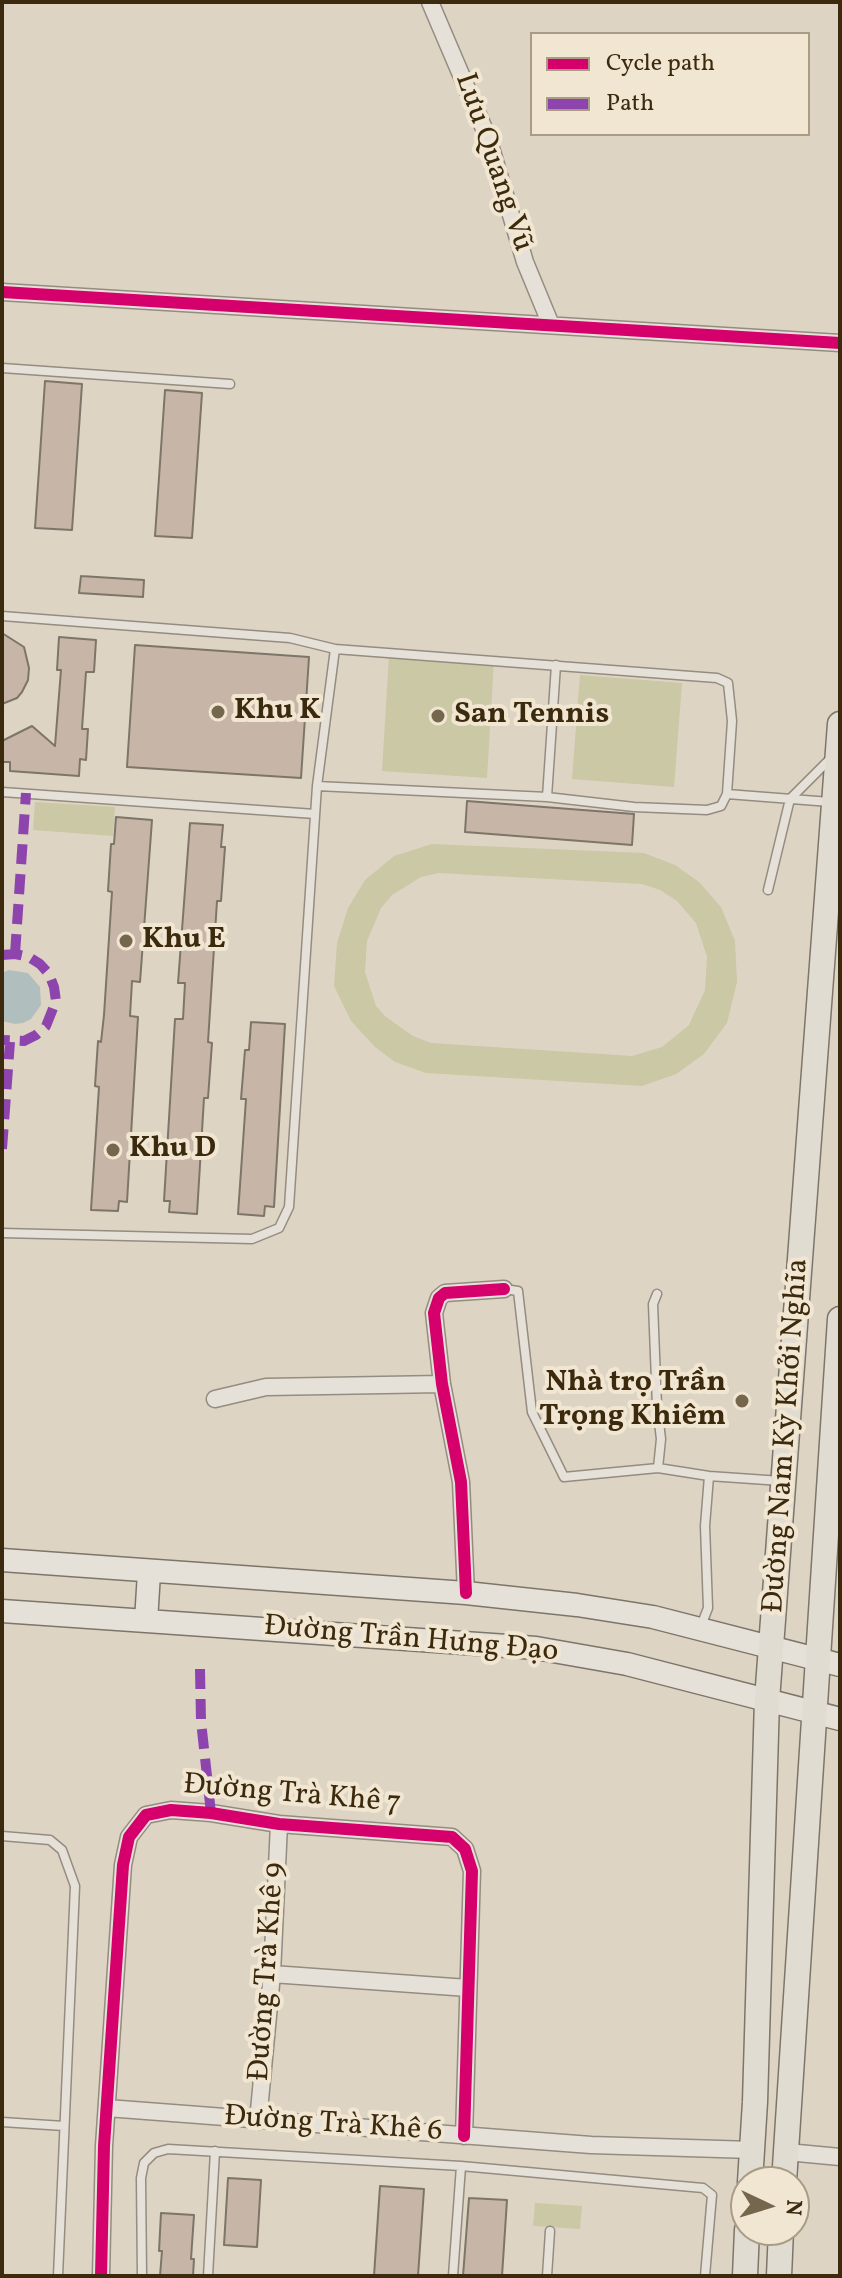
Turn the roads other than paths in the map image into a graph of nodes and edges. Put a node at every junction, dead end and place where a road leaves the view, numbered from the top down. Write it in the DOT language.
graph roads {
  1 [pos="430,2"];
  2 [pos="2,292"];
  3 [pos="2,302"];
  4 [pos="551,325"];
  5 [pos="840,343"];
  6 [pos="2,368"];
  7 [pos="230,384"];
  8 [pos="2,616"];
  9 [pos="335,649"];
  10 [pos="556,665"];
  11 [pos="840,724"];
  12 [pos="838,751"];
  13 [pos="317,786"];
  14 [pos="2,792"];
  15 [pos="727,794"];
  16 [pos="547,797"];
  17 [pos="790,799"];
  18 [pos="834,802"];
  19 [pos="315,814"];
  20 [pos="768,890"];
  21 [pos="2,1233"];
  22 [pos="504,1289"];
  23 [pos="657,1294"];
  24 [pos="840,1319"];
  25 [pos="840,1333"];
  26 [pos="442,1384"];
  27 [pos="215,1399"];
  28 [pos="658,1468"];
  29 [pos="709,1476"];
  30 [pos="784,1481"];
  31 [pos="2,1560"];
  32 [pos="149,1573"];
  33 [pos="466,1593"];
  34 [pos="2,1611"];
  35 [pos="146,1621"];
  36 [pos="701,1628"];
  37 [pos="772,1646"];
  38 [pos="829,1661"];
  39 [pos="767,1700"];
  40 [pos="814,1713"];
  41 [pos="840,1719"];
  42 [pos="279,1824"];
  43 [pos="2,1836"];
  44 [pos="272,1974"];
  45 [pos="468,1988"];
  46 [pos="107,2108"];
  47 [pos="258,2121"];
  48 [pos="2,2122"];
  49 [pos="64,2126"];
  50 [pos="464,2136"];
  51 [pos="752,2150"];
  52 [pos="215,2151"];
  53 [pos="787,2152"];
  54 [pos="840,2157"];
  55 [pos="461,2166"];
  56 [pos="751,2166"];
  57 [pos="786,2166"];
  58 [pos="550,2231"];
  59 [pos="746,2246"];
  60 [pos="780,2246"];
  61 [pos="58,2276"];
  62 [pos="101,2276"];
  63 [pos="142,2276"];
  64 [pos="208,2276"];
  65 [pos="453,2276"];
  66 [pos="547,2276"];
  67 [pos="705,2276"];
  68 [pos="745,2276"];
  69 [pos="779,2276"];
  1 -- 4 [label="street, Lưu Quang Vũ"];
  2 -- 3 [label="street"];
  2 -- 4 [label="street"];
  4 -- 5 [label="street"];
  6 -- 7 [label="lane"];
  8 -- 9 [label="lane"];
  9 -- 10 [label="lane"];
  9 -- 13 [label="lane"];
  10 -- 15 [label="lane"];
  10 -- 16 [label="lane"];
  11 -- 12 [label="main road, Đường Nam Kỳ Khởi Nghĩa"];
  12 -- 17 [label="lane"];
  12 -- 18 [label="main road, Đường Nam Kỳ Khởi Nghĩa"];
  13 -- 16 [label="lane"];
  13 -- 19 [label="lane"];
  14 -- 19 [label="lane"];
  15 -- 16 [label="lane"];
  15 -- 17 [label="lane"];
  17 -- 18 [label="lane"];
  17 -- 20 [label="lane"];
  18 -- 30 [label="main road, Đường Nam Kỳ Khởi Nghĩa"];
  19 -- 21 [label="lane"];
  22 -- 26 [label="street"];
  22 -- 28 [label="lane"];
  23 -- 28 [label="lane"];
  24 -- 25 [label="main road, Đường Nam Kỳ Khởi Nghĩa"];
  25 -- 38 [label="main road, Đường Nam Kỳ Khởi Nghĩa"];
  26 -- 27 [label="street"];
  26 -- 33 [label="street"];
  28 -- 29 [label="lane"];
  29 -- 30 [label="lane"];
  29 -- 36 [label="lane"];
  30 -- 37 [label="main road, Đường Nam Kỳ Khởi Nghĩa"];
  31 -- 32 [label="main road, Đường Trần Hưng Đạo"];
  32 -- 33 [label="main road, Đường Trần Hưng Đạo"];
  32 -- 35 [label="main road"];
  33 -- 36 [label="main road, Đường Trần Hưng Đạo"];
  34 -- 35 [label="main road, Đường Trần Hưng Đạo"];
  35 -- 39 [label="main road, Đường Trần Hưng Đạo"];
  36 -- 37 [label="main road, Đường Trần Hưng Đạo"];
  37 -- 38 [label="main road, Đường Trần Hưng Đạo"];
  37 -- 39 [label="main road, Đường Nam Kỳ Khởi Nghĩa"];
  38 -- 40 [label="main road, Đường Nam Kỳ Khởi Nghĩa"];
  39 -- 40 [label="main road, Đường Trần Hưng Đạo"];
  39 -- 51 [label="main road, Đường Nam Kỳ Khởi Nghĩa"];
  40 -- 41 [label="main road, Đường Trần Hưng Đạo"];
  40 -- 53 [label="main road, Đường Nam Kỳ Khởi Nghĩa"];
  42 -- 44 [label="street, Đường Trà Khê 9"];
  42 -- 45 [label="street, Đường Trà Khê 7"];
  42 -- 46 [label="street, Đường Trà Khê 7"];
  43 -- 49 [label="lane"];
  44 -- 45 [label="street"];
  44 -- 47 [label="street, Đường Trà Khê 9"];
  45 -- 50 [label="street, Đường Trà Khê 7"];
  46 -- 47 [label="street, Đường Trà Khê 6"];
  46 -- 62 [label="street, Đường Trà Khê 7"];
  47 -- 50 [label="street, Đường Trà Khê 6"];
  48 -- 49 [label="lane"];
  49 -- 61 [label="lane"];
  50 -- 51 [label="street, Đường Trà Khê 6"];
  51 -- 53 [label="main road"];
  51 -- 56 [label="main road, Đường Nam Kỳ Khởi Nghĩa"];
  52 -- 55 [label="lane"];
  52 -- 63 [label="lane"];
  52 -- 64 [label="lane"];
  53 -- 54 [label="street"];
  53 -- 57 [label="main road, Đường Nam Kỳ Khởi Nghĩa"];
  55 -- 65 [label="lane"];
  55 -- 67 [label="lane"];
  58 -- 66 [label="lane"];
  59 -- 68 [label="main road"];
  60 -- 69 [label="main road"];
}
